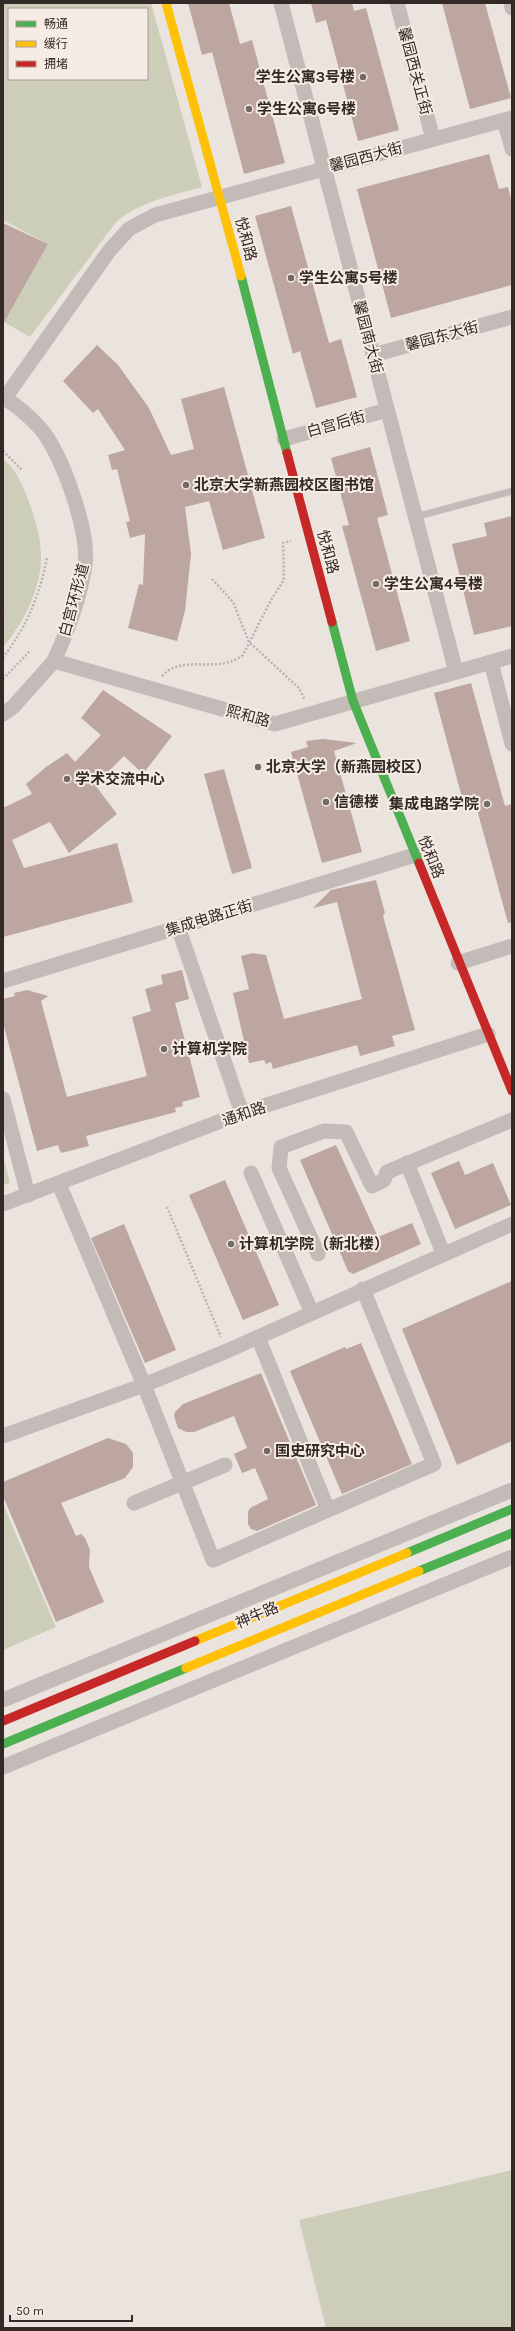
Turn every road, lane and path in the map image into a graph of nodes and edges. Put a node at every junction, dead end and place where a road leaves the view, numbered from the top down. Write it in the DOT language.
graph roads {
  1 [pos="166,3"];
  2 [pos="281,3"];
  3 [pos="397,3"];
  4 [pos="511,3"];
  5 [pos="512,8"];
  6 [pos="508,119"];
  7 [pos="433,139"];
  8 [pos="512,149"];
  9 [pos="324,169"];
  10 [pos="220,197"];
  11 [pos="512,317"];
  12 [pos="373,355"];
  13 [pos="4,397"];
  14 [pos="387,410"];
  15 [pos="284,439"];
  16 [pos="3,451"];
  17 [pos="22,470"];
  18 [pos="512,491"];
  19 [pos="415,517"];
  20 [pos="309,535"];
  21 [pos="47,558"];
  22 [pos="212,579"];
  23 [pos="5,613"];
  24 [pos="3,617"];
  25 [pos="249,642"];
  26 [pos="30,650"];
  27 [pos="512,656"];
  28 [pos="3,658"];
  29 [pos="54,661"];
  30 [pos="491,662"];
  31 [pos="456,672"];
  32 [pos="3,679"];
  33 [pos="151,688"];
  34 [pos="353,701"];
  35 [pos="310,713"];
  36 [pos="3,714"];
  37 [pos="512,744"];
  38 [pos="415,855"];
  39 [pos="178,928"];
  40 [pos="512,946"];
  41 [pos="458,963"];
  42 [pos="3,981"];
  43 [pos="488,1034"];
  44 [pos="512,1091"];
  45 [pos="3,1099"];
  46 [pos="242,1113"];
  47 [pos="512,1120"];
  48 [pos="407,1163"];
  49 [pos="251,1173"];
  50 [pos="59,1184"];
  51 [pos="28,1195"];
  52 [pos="3,1204"];
  53 [pos="167,1207"];
  54 [pos="512,1224"];
  55 [pos="443,1253"];
  56 [pos="318,1254"];
  57 [pos="363,1289"];
  58 [pos="312,1313"];
  59 [pos="258,1337"];
  60 [pos="227,1351"];
  61 [pos="144,1385"];
  62 [pos="3,1436"];
  63 [pos="224,1465"];
  64 [pos="183,1482"];
  65 [pos="512,1490"];
  66 [pos="134,1503"];
  67 [pos="512,1509"];
  68 [pos="328,1510"];
  69 [pos="512,1533"];
  70 [pos="512,1557"];
  71 [pos="3,1700"];
  72 [pos="3,1721"];
  73 [pos="3,1744"];
  74 [pos="3,1767"];
  1 -- 10 [label="street, 悦和路"];
  2 -- 9 [label="street, 馨园南大街"];
  3 -- 7 [label="street, 馨园西关正街"];
  4 -- 5 [label="street"];
  6 -- 7 [label="street, 馨园西大街"];
  6 -- 8 [label="street"];
  7 -- 9 [label="street, 馨园西大街"];
  9 -- 10 [label="street, 馨园西大街"];
  9 -- 12 [label="street, 馨园南大街"];
  10 -- 13 [label="street, 馨园西大街"];
  10 -- 15 [label="street, 悦和路"];
  11 -- 12 [label="street, 馨园东大街"];
  12 -- 14 [label="street, 馨园南大街"];
  13 -- 29 [label="street, 白宫环形道"];
  14 -- 15 [label="street, 白宫后街"];
  14 -- 19 [label="street, 馨园南大街"];
  15 -- 20 [label="street, 悦和路"];
  16 -- 17 [label="path"];
  18 -- 19 [label="lane"];
  19 -- 31 [label="street, 馨园南大街"];
  20 -- 25 [label="path"];
  20 -- 34 [label="street, 悦和路"];
  21 -- 28 [label="path"];
  22 -- 25 [label="path"];
  23 -- 24 [label="path"];
  25 -- 33 [label="path"];
  25 -- 35 [label="path"];
  26 -- 32 [label="path"];
  27 -- 30 [label="street, 熙和路"];
  29 -- 33 [label="street, 熙和路"];
  29 -- 36 [label="street"];
  30 -- 31 [label="street, 熙和路"];
  30 -- 37 [label="street"];
  31 -- 34 [label="street, 熙和路"];
  33 -- 35 [label="street, 熙和路"];
  34 -- 35 [label="street, 熙和路"];
  34 -- 38 [label="street, 悦和路"];
  38 -- 39 [label="street, 集成电路正街"];
  38 -- 41 [label="street, 悦和路"];
  39 -- 42 [label="street, 集成电路正街"];
  39 -- 46 [label="street"];
  40 -- 41 [label="street"];
  41 -- 43 [label="street, 悦和路"];
  43 -- 44 [label="street, 悦和路"];
  43 -- 46 [label="street, 通和路"];
  45 -- 51 [label="street"];
  46 -- 50 [label="street, 通和路"];
  47 -- 48 [label="street"];
  48 -- 55 [label="street"];
  48 -- 56 [label="street"];
  49 -- 58 [label="street"];
  50 -- 51 [label="street, 通和路"];
  50 -- 61 [label="street"];
  51 -- 52 [label="street, 通和路"];
  53 -- 60 [label="path"];
  54 -- 55 [label="street"];
  55 -- 57 [label="street"];
  57 -- 58 [label="street"];
  57 -- 68 [label="street"];
  58 -- 59 [label="street"];
  59 -- 60 [label="street"];
  59 -- 68 [label="street"];
  60 -- 61 [label="street"];
  61 -- 62 [label="street"];
  61 -- 64 [label="street"];
  63 -- 64 [label="street"];
  64 -- 66 [label="street"];
  64 -- 68 [label="street"];
  65 -- 71 [label="street, 神牛路"];
  67 -- 72 [label="street, 神牛路"];
  69 -- 73 [label="street, 神牛路"];
  70 -- 74 [label="street"];
}
